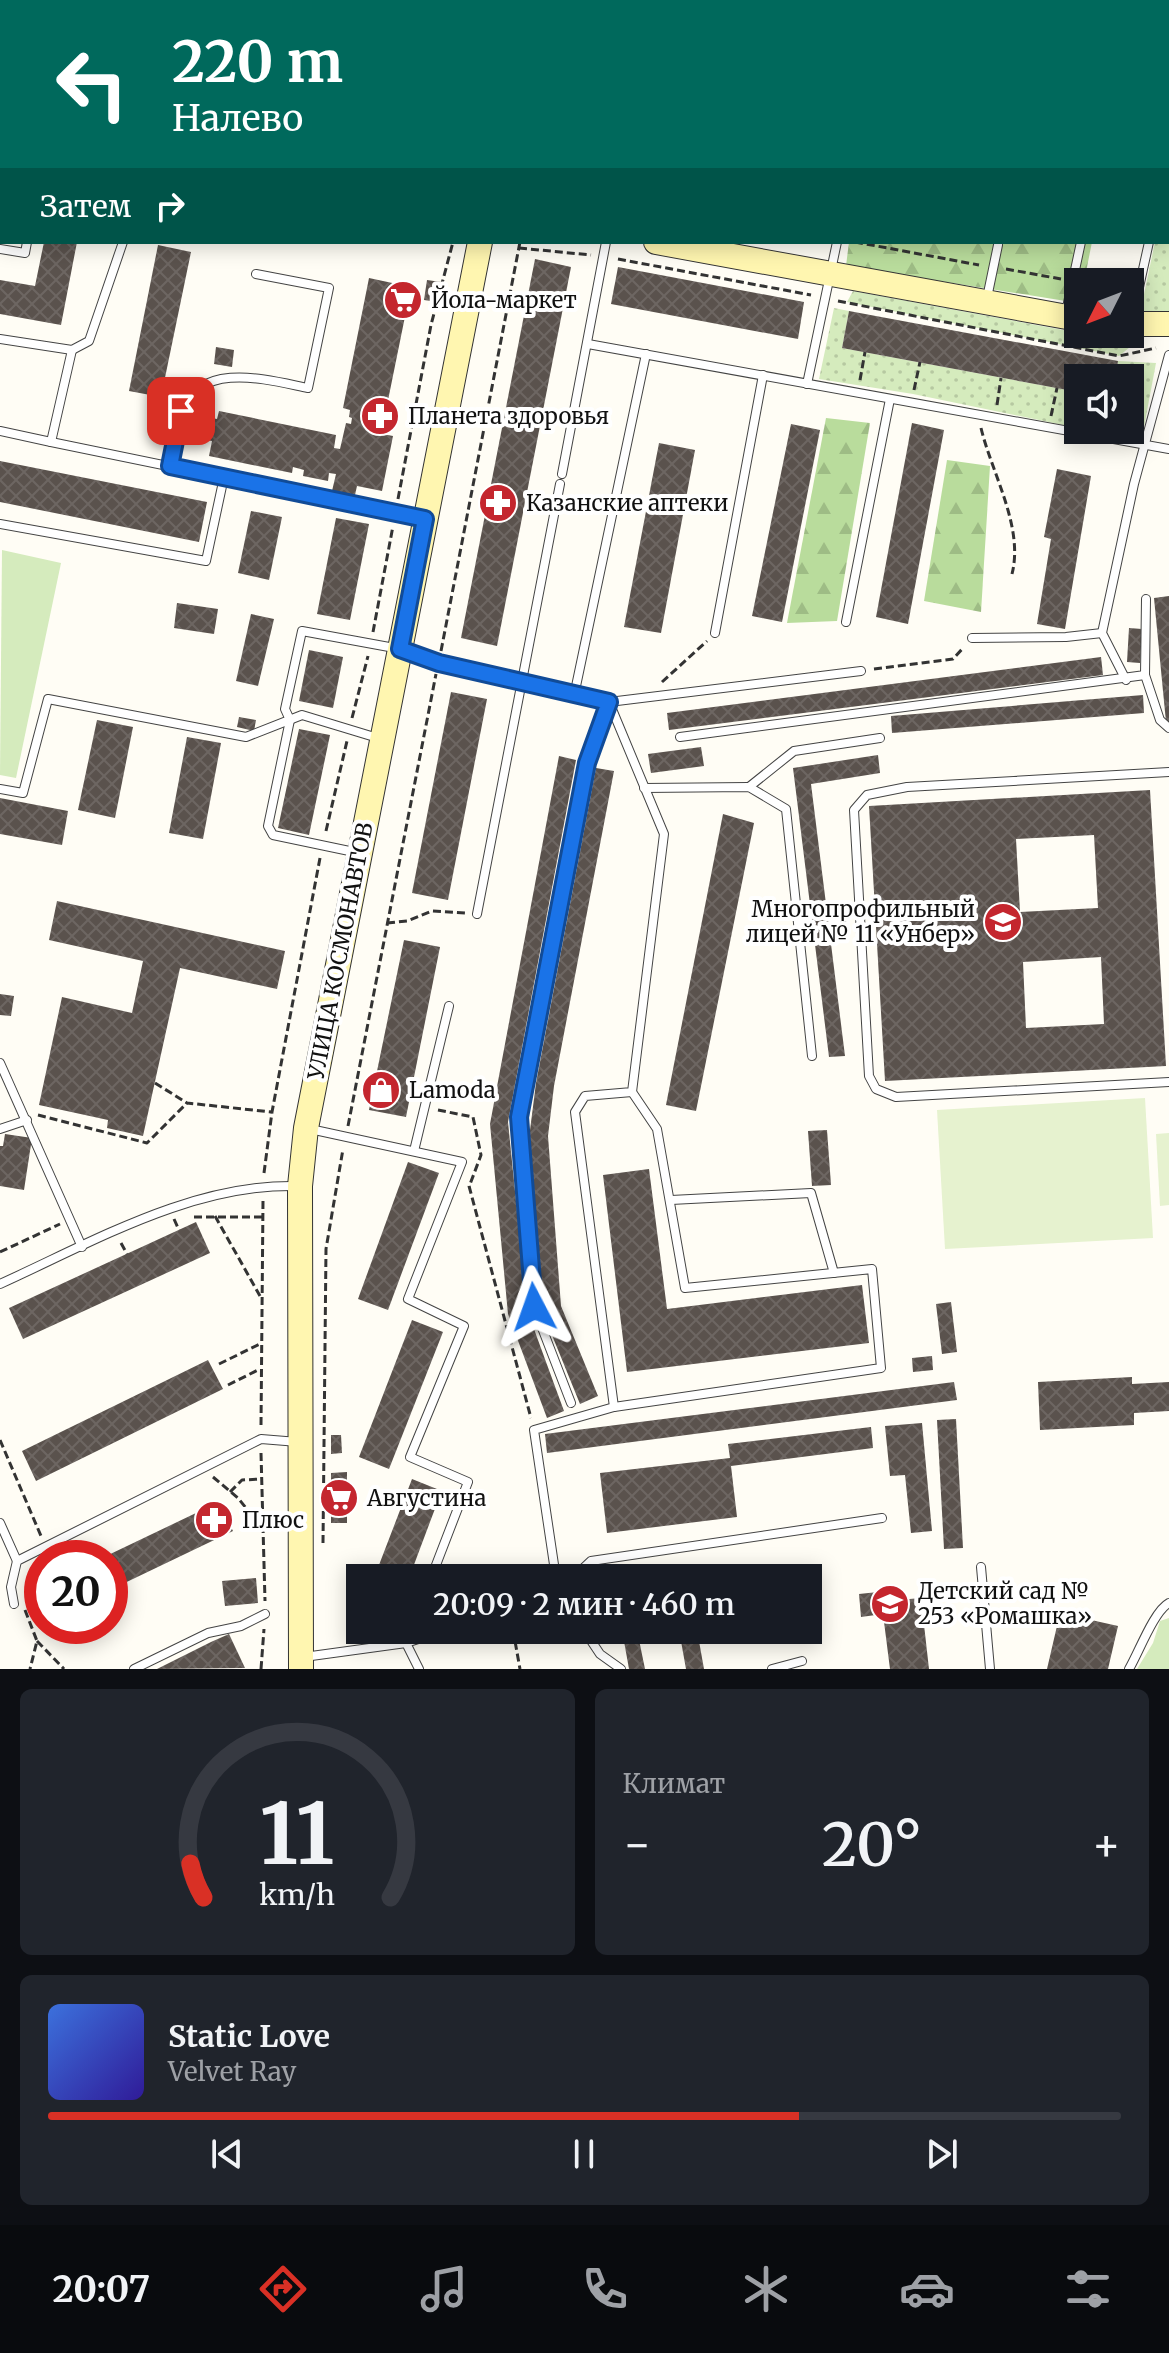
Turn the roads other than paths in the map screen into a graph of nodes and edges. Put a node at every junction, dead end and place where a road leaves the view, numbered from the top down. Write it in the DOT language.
graph roads {
  1 [pos="27,244"];
  2 [pos="122,244"];
  3 [pos="480,244"];
  4 [pos="606,244"];
  5 [pos="667,244"];
  6 [pos="837,244"];
  7 [pos="1081,244"];
  8 [pos="1149,244"];
  9 [pos="998,245"];
  10 [pos="0,249"];
  11 [pos="1076,268"];
  12 [pos="1143,268"];
  13 [pos="256,274"];
  14 [pos="830,275"];
  15 [pos="986,303"];
  16 [pos="1064,317"];
  17 [pos="1144,324"];
  18 [pos="1169,324"];
  19 [pos="0,339"];
  20 [pos="588,344"];
  21 [pos="72,350"];
  22 [pos="646,354"];
  23 [pos="1169,355"];
  24 [pos="763,375"];
  25 [pos="807,384"];
  26 [pos="890,399"];
  27 [pos="0,431"];
  28 [pos="51,442"];
  29 [pos="1147,447"];
  30 [pos="1169,449"];
  31 [pos="170,466"];
  32 [pos="562,474"];
  33 [pos="224,477"];
  34 [pos="560,484"];
  35 [pos="425,519"];
  36 [pos="0,524"];
  37 [pos="1146,599"];
  38 [pos="846,622"];
  39 [pos="715,633"];
  40 [pos="1102,633"];
  41 [pos="972,638"];
  42 [pos="400,649"];
  43 [pos="861,671"];
  44 [pos="1145,675"];
  45 [pos="1126,680"];
  46 [pos="521,681"];
  47 [pos="575,691"];
  48 [pos="609,702"];
  49 [pos="290,720"];
  50 [pos="1169,728"];
  51 [pos="680,737"];
  52 [pos="880,738"];
  53 [pos="382,739"];
  54 [pos="1169,772"];
  55 [pos="749,787"];
  56 [pos="644,788"];
  57 [pos="0,789"];
  58 [pos="360,853"];
  59 [pos="477,914"];
  60 [pos="449,1006"];
  61 [pos="812,1056"];
  62 [pos="0,1063"];
  63 [pos="1169,1082"];
  64 [pos="632,1092"];
  65 [pos="27,1120"];
  66 [pos="306,1128"];
  67 [pos="0,1129"];
  68 [pos="414,1151"];
  69 [pos="300,1186"];
  70 [pos="671,1200"];
  71 [pos="82,1247"];
  72 [pos="834,1273"];
  73 [pos="0,1284"];
  74 [pos="571,1403"];
  75 [pos="614,1407"];
  76 [pos="299,1442"];
  77 [pos="882,1518"];
  78 [pos="0,1523"];
  79 [pos="17,1561"];
  80 [pos="436,1564"];
  81 [pos="554,1564"];
  82 [pos="588,1564"];
  83 [pos="981,1567"];
  84 [pos="1169,1603"];
  85 [pos="14,1604"];
  86 [pos="265,1614"];
  87 [pos="401,1644"];
  88 [pos="406,1644"];
  89 [pos="593,1644"];
  90 [pos="802,1661"];
  91 [pos="301,1663"];
  92 [pos="134,1669"];
  93 [pos="419,1669"];
  94 [pos="621,1669"];
  95 [pos="772,1669"];
  96 [pos="990,1669"];
  97 [pos="1129,1669"];
  1 -- 10 [label="lane"];
  2 -- 21 [label="lane"];
  3 -- 35 [label="street, УЛИЦА КОСМОНАВТОВ"];
  4 -- 20 [label="lane"];
  5 -- 14 [label="street"];
  6 -- 14 [label="lane"];
  7 -- 11 [label="lane"];
  8 -- 12 [label="lane"];
  9 -- 15 [label="lane"];
  13 -- 31 [label="lane"];
  14 -- 15 [label="street"];
  14 -- 25 [label="lane"];
  15 -- 16 [label="street"];
  17 -- 18 [label="street"];
  19 -- 21 [label="lane"];
  20 -- 22 [label="lane"];
  20 -- 32 [label="lane"];
  21 -- 28 [label="lane"];
  22 -- 24 [label="lane"];
  22 -- 47 [label="lane"];
  23 -- 29 [label="lane"];
  24 -- 25 [label="lane"];
  24 -- 39 [label="lane"];
  25 -- 26 [label="lane"];
  26 -- 29 [label="lane"];
  26 -- 38 [label="lane"];
  27 -- 28 [label="lane"];
  28 -- 31 [label="lane"];
  29 -- 30 [label="lane"];
  29 -- 40 [label="lane"];
  31 -- 33 [label="lane"];
  33 -- 35 [label="lane"];
  33 -- 36 [label="lane"];
  34 -- 46 [label="lane"];
  35 -- 42 [label="street, УЛИЦА КОСМОНАВТОВ"];
  37 -- 44 [label="lane"];
  40 -- 41 [label="lane"];
  40 -- 45 [label="lane"];
  42 -- 46 [label="lane"];
  42 -- 49 [label="lane"];
  42 -- 53 [label="street, УЛИЦА КОСМОНАВТОВ"];
  43 -- 48 [label="lane"];
  44 -- 45 [label="lane"];
  44 -- 50 [label="lane"];
  45 -- 51 [label="lane"];
  46 -- 47 [label="lane"];
  46 -- 59 [label="lane"];
  47 -- 48 [label="lane"];
  48 -- 56 [label="lane"];
  48 -- 74 [label="lane"];
  49 -- 53 [label="lane"];
  49 -- 57 [label="lane"];
  49 -- 58 [label="lane"];
  52 -- 55 [label="lane"];
  53 -- 58 [label="street, УЛИЦА КОСМОНАВТОВ"];
  54 -- 63 [label="lane"];
  55 -- 56 [label="lane"];
  55 -- 61 [label="lane"];
  56 -- 64 [label="lane"];
  58 -- 66 [label="street, УЛИЦА КОСМОНАВТОВ"];
  60 -- 68 [label="lane"];
  62 -- 65 [label="lane"];
  64 -- 70 [label="lane"];
  64 -- 75 [label="lane"];
  65 -- 67 [label="lane"];
  65 -- 71 [label="lane"];
  66 -- 68 [label="lane"];
  66 -- 69 [label="street, УЛИЦА КОСМОНАВТОВ"];
  68 -- 80 [label="lane"];
  69 -- 71 [label="lane"];
  69 -- 76 [label="street, УЛИЦА КОСМОНАВТОВ"];
  70 -- 72 [label="lane"];
  70 -- 72 [label="lane"];
  71 -- 73 [label="lane"];
  72 -- 75 [label="lane"];
  75 -- 81 [label="lane"];
  76 -- 79 [label="lane"];
  76 -- 91 [label="street, УЛИЦА КОСМОНАВТОВ"];
  77 -- 82 [label="lane"];
  78 -- 79 [label="lane"];
  79 -- 85 [label="lane"];
  83 -- 96 [label="lane"];
  84 -- 97 [label="lane"];
  86 -- 92 [label="lane"];
  87 -- 91 [label="lane"];
  88 -- 93 [label="lane"];
  89 -- 94 [label="lane"];
  90 -- 95 [label="lane"];
}
